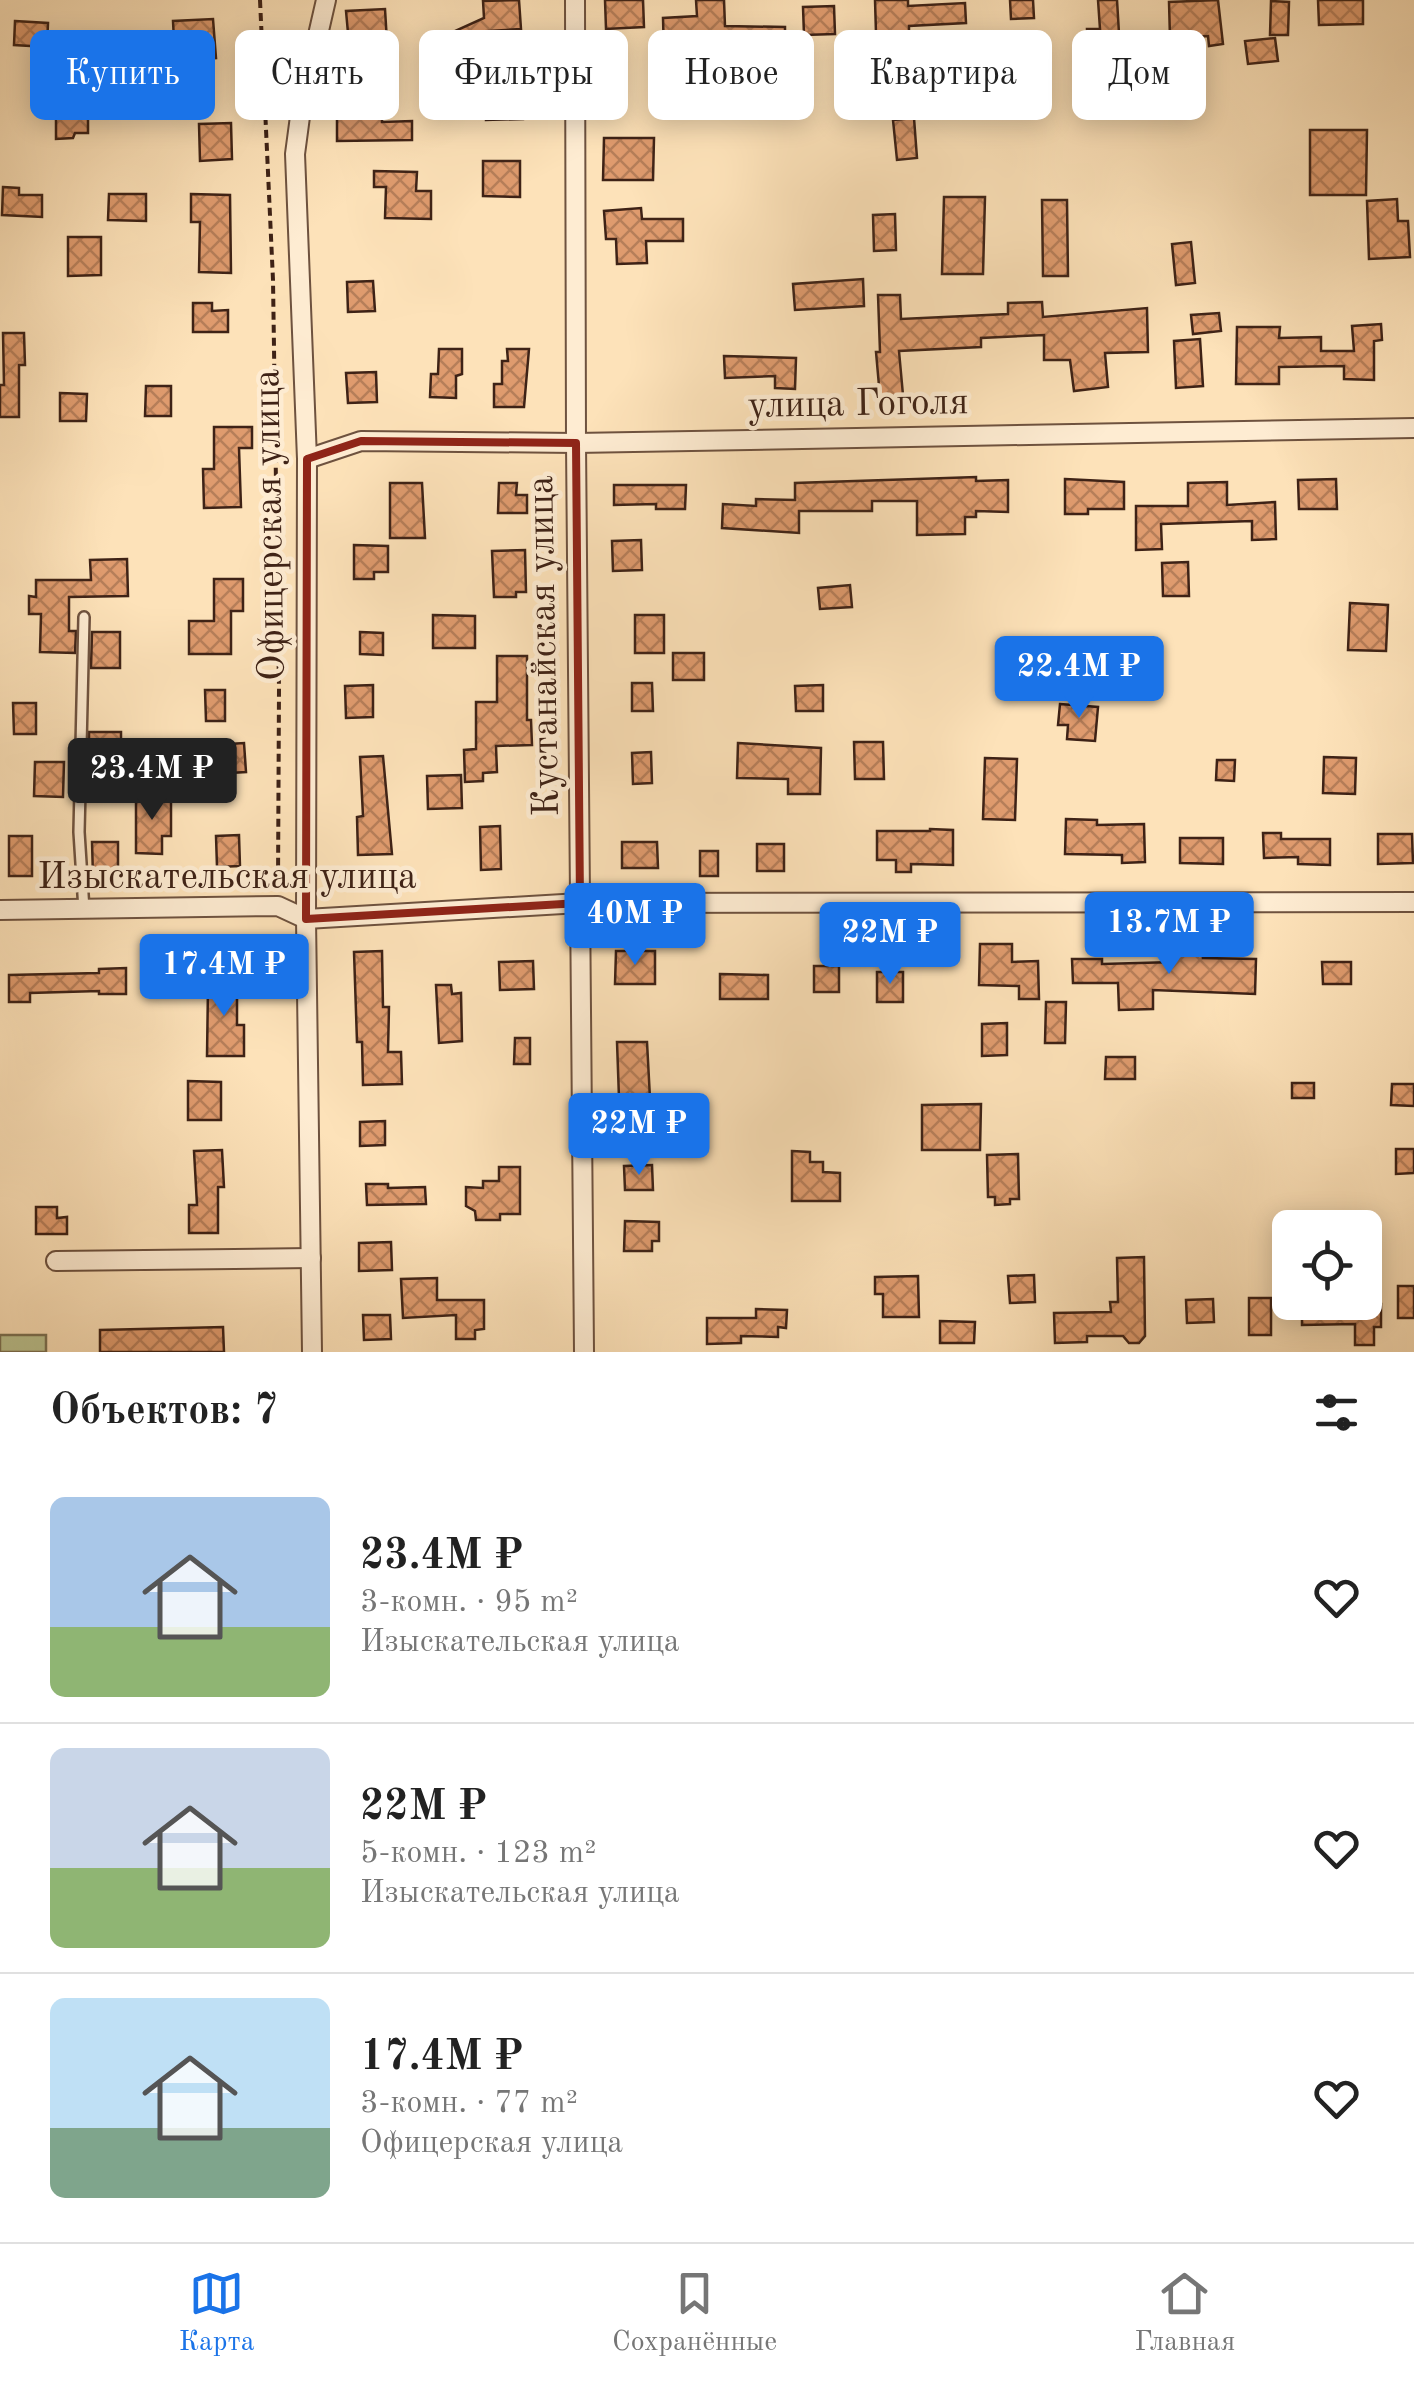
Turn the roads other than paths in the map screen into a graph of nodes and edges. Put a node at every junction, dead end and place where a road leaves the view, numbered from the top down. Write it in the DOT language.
graph roads {
  1 [pos="326,0"];
  2 [pos="575,0"];
  3 [pos="1414,428"];
  4 [pos="576,443"];
  5 [pos="306,460"];
  6 [pos="84,616"];
  7 [pos="1414,902"];
  8 [pos="580,903"];
  9 [pos="0,910"];
  10 [pos="84,910"];
  11 [pos="306,919"];
  12 [pos="312,1258"];
  13 [pos="56,1260"];
  14 [pos="312,1352"];
  15 [pos="584,1352"];
  1 -- 5 [label="street, Офицерская улица"];
  2 -- 4 [label="street, Кустанайская улица"];
  3 -- 4 [label="street, улица Гоголя"];
  4 -- 5 [label="street, улица Гоголя"];
  4 -- 8 [label="street, Кустанайская улица"];
  5 -- 11 [label="street, Офицерская улица"];
  6 -- 10 [label="lane"];
  7 -- 8 [label="street, Изыскательская улица"];
  8 -- 11 [label="street, Изыскательская улица"];
  8 -- 15 [label="street, Кустанайская улица"];
  9 -- 10 [label="street, Изыскательская улица"];
  10 -- 11 [label="street, Изыскательская улица"];
  11 -- 12 [label="street, Офицерская улица"];
  12 -- 13 [label="street"];
  12 -- 14 [label="street, Офицерская улица"];
}
